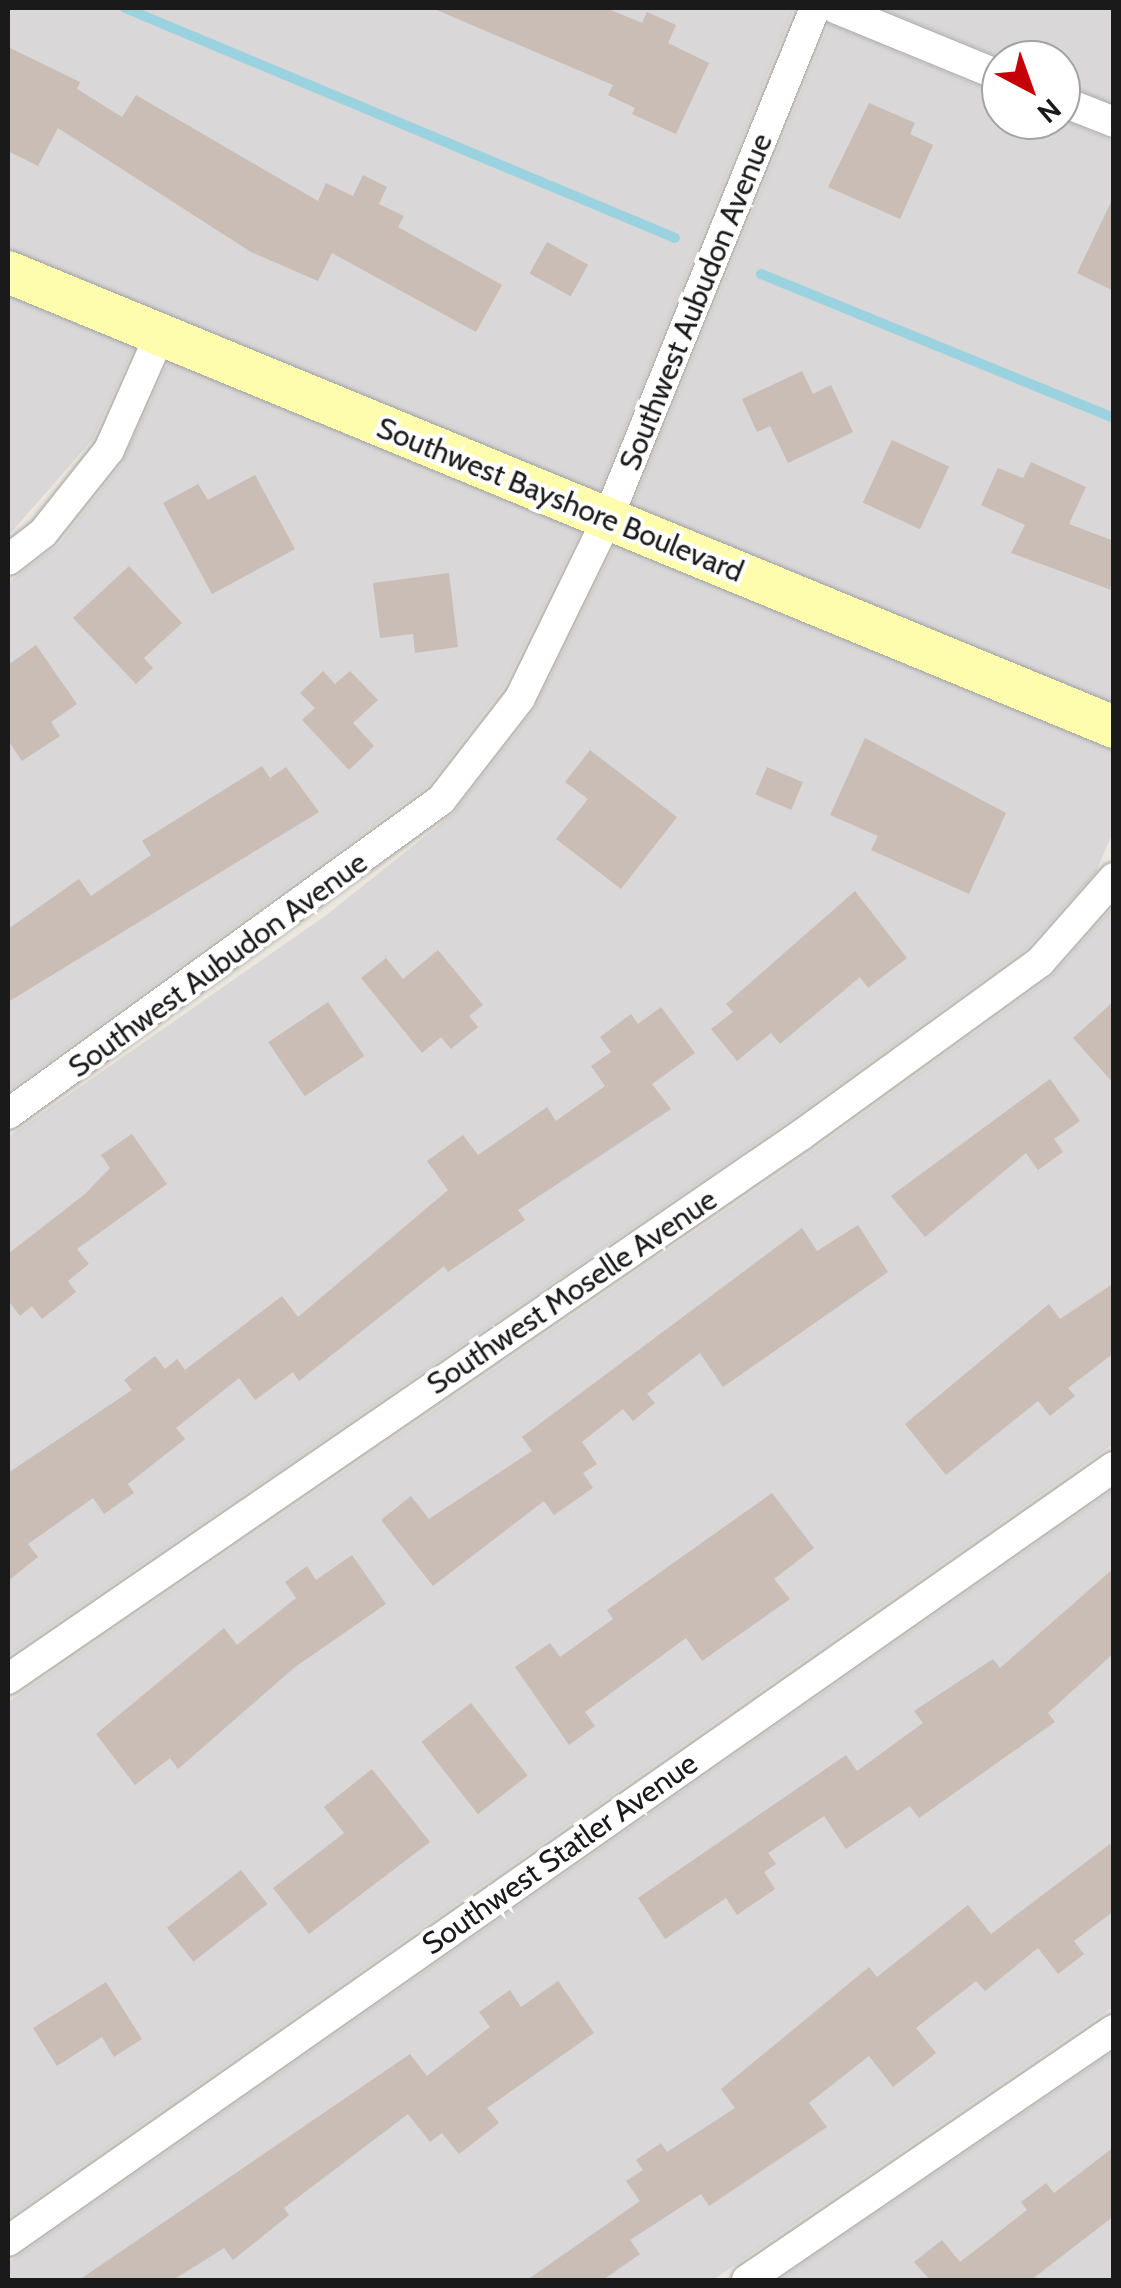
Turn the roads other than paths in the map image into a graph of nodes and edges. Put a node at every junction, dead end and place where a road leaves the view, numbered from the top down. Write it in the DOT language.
graph roads {
  1 [pos="816,8"];
  2 [pos="835,8"];
  3 [pos="981,68"];
  4 [pos="1081,108"];
  5 [pos="1114,122"];
  6 [pos="8,272"];
  7 [pos="160,335"];
  8 [pos="607,520"];
  9 [pos="8,560"];
  10 [pos="1114,728"];
  11 [pos="1114,878"];
  12 [pos="8,1114"];
  13 [pos="1114,1468"];
  14 [pos="8,1679"];
  15 [pos="1114,2030"];
  16 [pos="8,2241"];
  17 [pos="747,2280"];
  1 -- 8 [label="street, Southwest Aubudon Avenue"];
  2 -- 3 [label="street"];
  4 -- 5 [label="street"];
  6 -- 7 [label="street, Southwest Bayshore Boulevard"];
  7 -- 8 [label="street, Southwest Bayshore Boulevard"];
  7 -- 9 [label="street"];
  8 -- 10 [label="street, Southwest Bayshore Boulevard"];
  8 -- 12 [label="street, Southwest Aubudon Avenue"];
  11 -- 14 [label="street, Southwest Moselle Avenue"];
  13 -- 16 [label="street, Southwest Statler Avenue"];
  15 -- 17 [label="street"];
}
